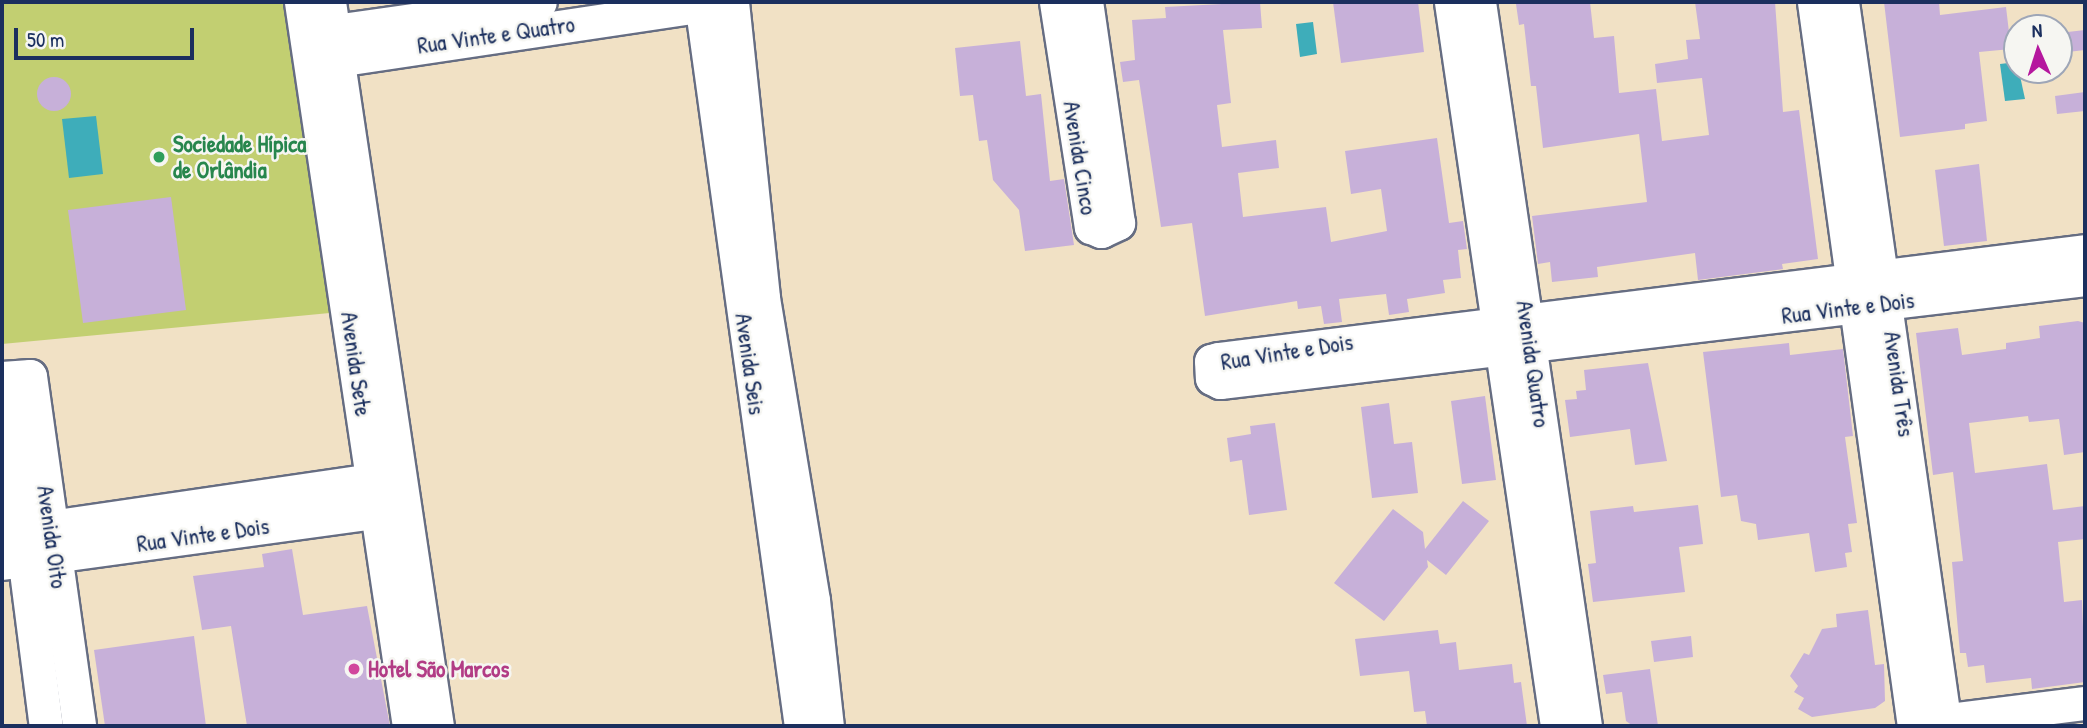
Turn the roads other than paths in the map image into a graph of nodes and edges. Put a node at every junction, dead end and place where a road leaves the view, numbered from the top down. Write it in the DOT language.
graph roads {
  1 [pos="302,2"];
  2 [pos="540,2"];
  3 [pos="1056,2"];
  4 [pos="1086,2"];
  5 [pos="1451,2"];
  6 [pos="1479,2"];
  7 [pos="1814,2"];
  8 [pos="1842,2"];
  9 [pos="715,3"];
  10 [pos="324,38"];
  11 [pos="2085,251"];
  12 [pos="2085,279"];
  13 [pos="1869,291"];
  14 [pos="1513,335"];
  15 [pos="11,379"];
  16 [pos="389,494"];
  17 [pos="26,545"];
  18 [pos="2085,703"];
  19 [pos="1923,725"];
  20 [pos="46,726"];
  21 [pos="79,726"];
  22 [pos="409,726"];
  23 [pos="437,726"];
  24 [pos="801,726"];
  25 [pos="827,726"];
  26 [pos="1557,726"];
  27 [pos="1585,726"];
  1 -- 10 [label="street, Avenida Sete"];
  2 -- 10 [label="street, Rua Vinte e Quatro"];
  3 -- 4 [label="street, Avenida Cinco"];
  5 -- 14 [label="street, Avenida Quatro"];
  6 -- 14 [label="street, Avenida Quatro"];
  7 -- 13 [label="street, Avenida Três"];
  8 -- 13 [label="street, Avenida Três"];
  9 -- 10 [label="street, Rua Vinte e Quatro"];
  9 -- 24 [label="street, Avenida Seis"];
  9 -- 25 [label="street, Avenida Seis"];
  10 -- 16 [label="street, Avenida Sete"];
  11 -- 13 [label="street, Rua Vinte e Dois"];
  12 -- 13 [label="street, Rua Vinte e Dois"];
  13 -- 14 [label="street, Rua Vinte e Dois"];
  13 -- 19 [label="street, Avenida Três"];
  14 -- 14 [label="street, Rua Vinte e Dois"];
  14 -- 26 [label="street, Avenida Quatro"];
  14 -- 27 [label="street, Avenida Quatro"];
  15 -- 17 [label="street, Avenida Oito"];
  16 -- 17 [label="street, Rua Vinte e Dois"];
  16 -- 22 [label="street, Avenida Sete"];
  16 -- 23 [label="street, Avenida Sete"];
  17 -- 20 [label="street, Avenida Oito"];
  17 -- 21 [label="street, Avenida Oito"];
  18 -- 19 [label="street"];
}
